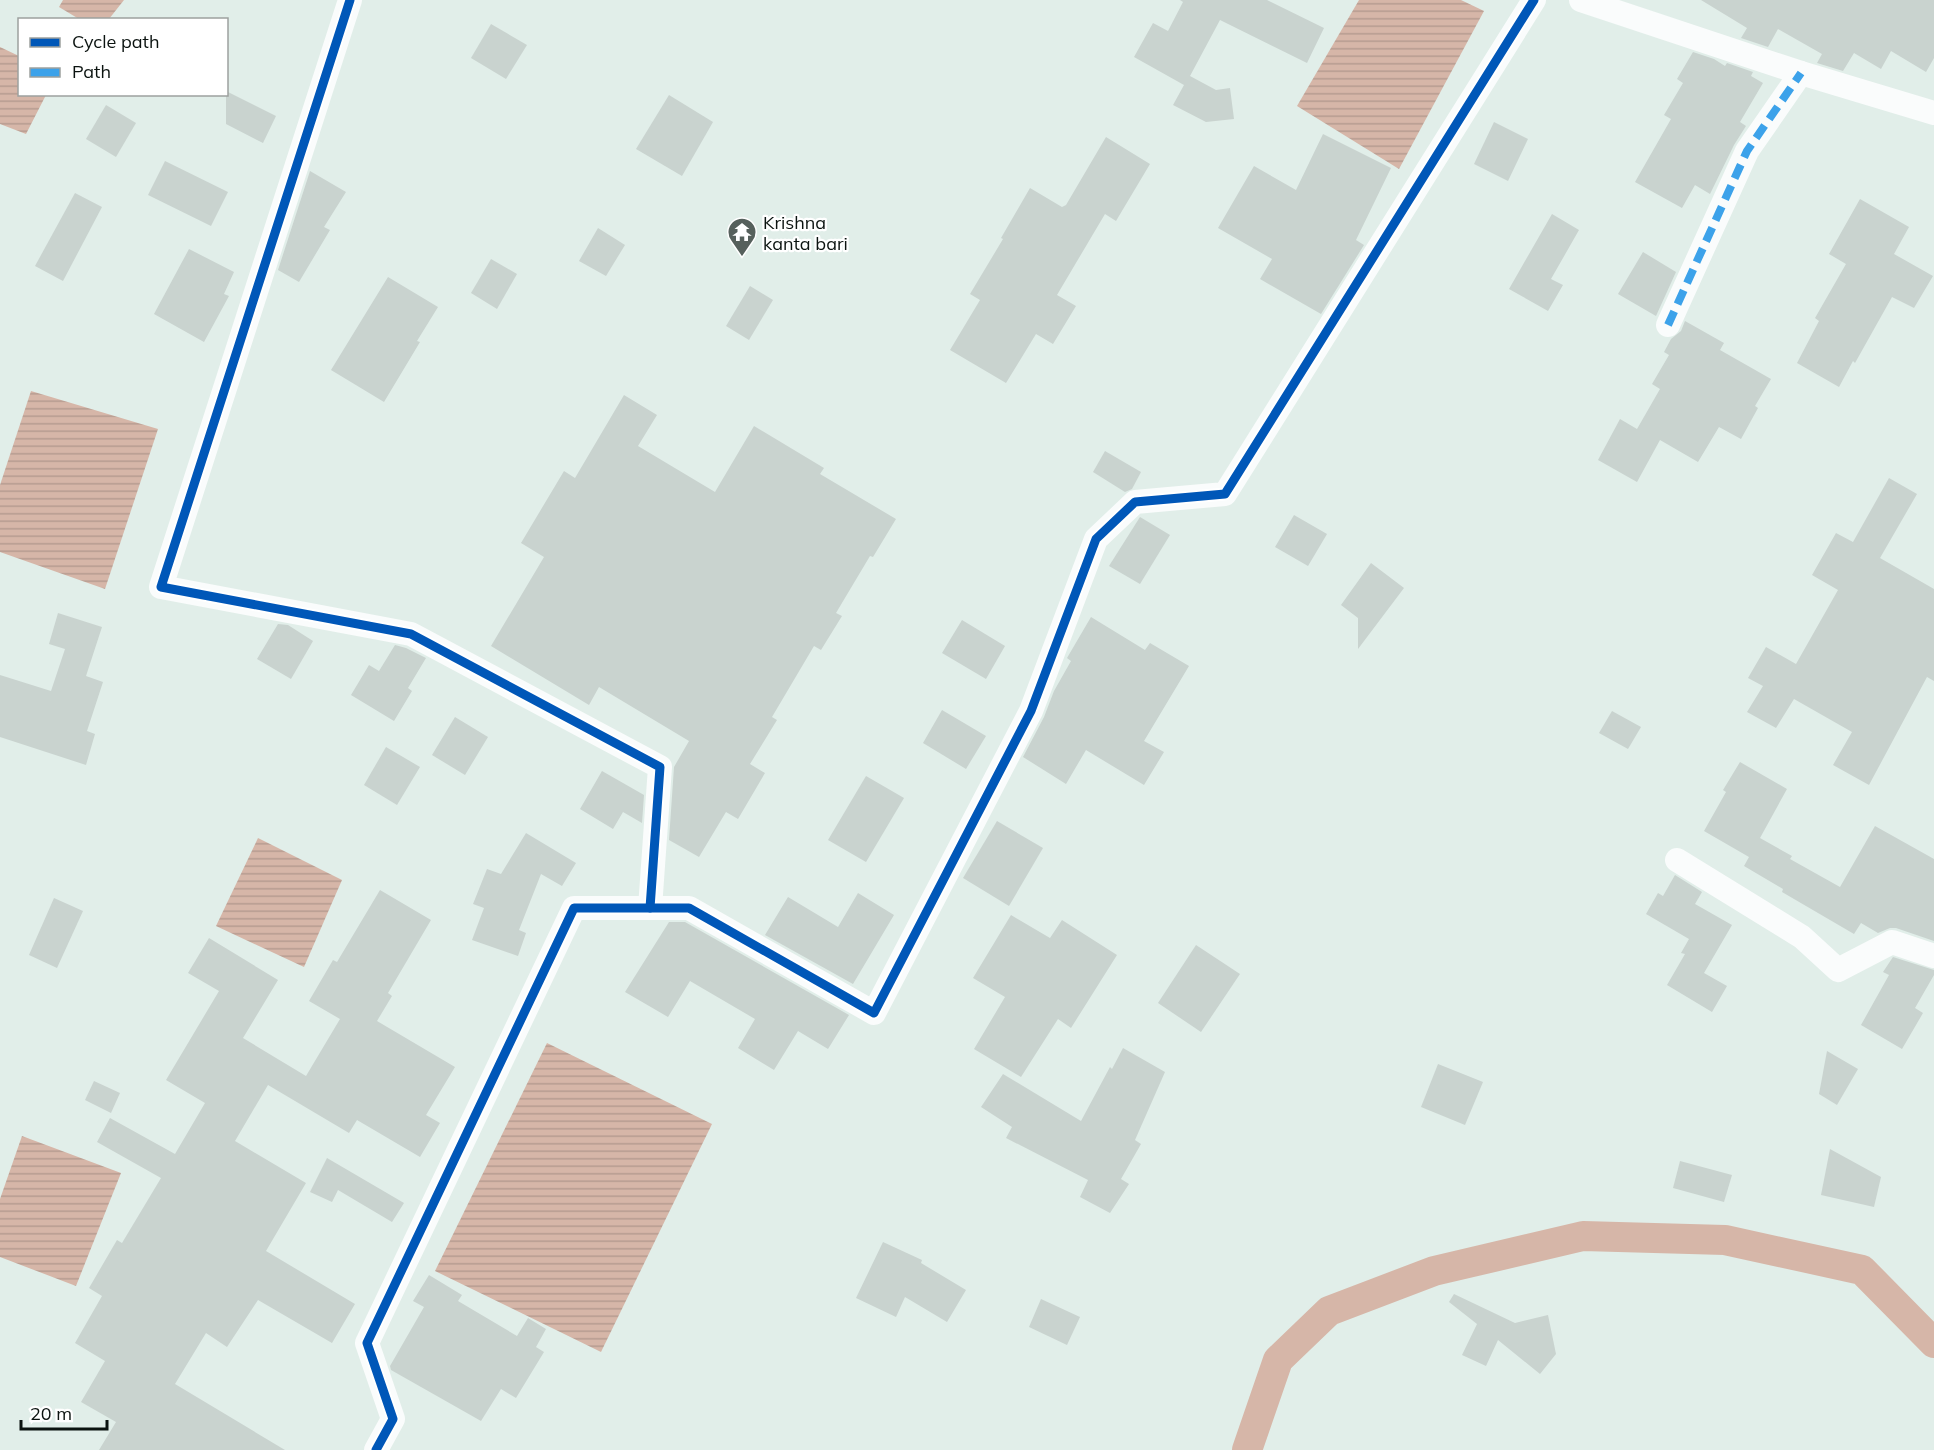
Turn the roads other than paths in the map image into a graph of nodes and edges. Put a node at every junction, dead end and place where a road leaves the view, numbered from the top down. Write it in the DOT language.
graph roads {
  1 [pos="350,0"];
  2 [pos="1534,0"];
  3 [pos="1581,0"];
  4 [pos="1801,73"];
  5 [pos="1934,113"];
  6 [pos="1668,324"];
  7 [pos="1677,860"];
  8 [pos="650,908"];
  9 [pos="1934,956"];
  10 [pos="376,1450"];
  1 -- 8 [label="street"];
  2 -- 8 [label="street"];
  3 -- 4 [label="street"];
  4 -- 5 [label="street"];
  4 -- 6 [label="street"];
  7 -- 9 [label="street"];
  8 -- 10 [label="street"];
}
